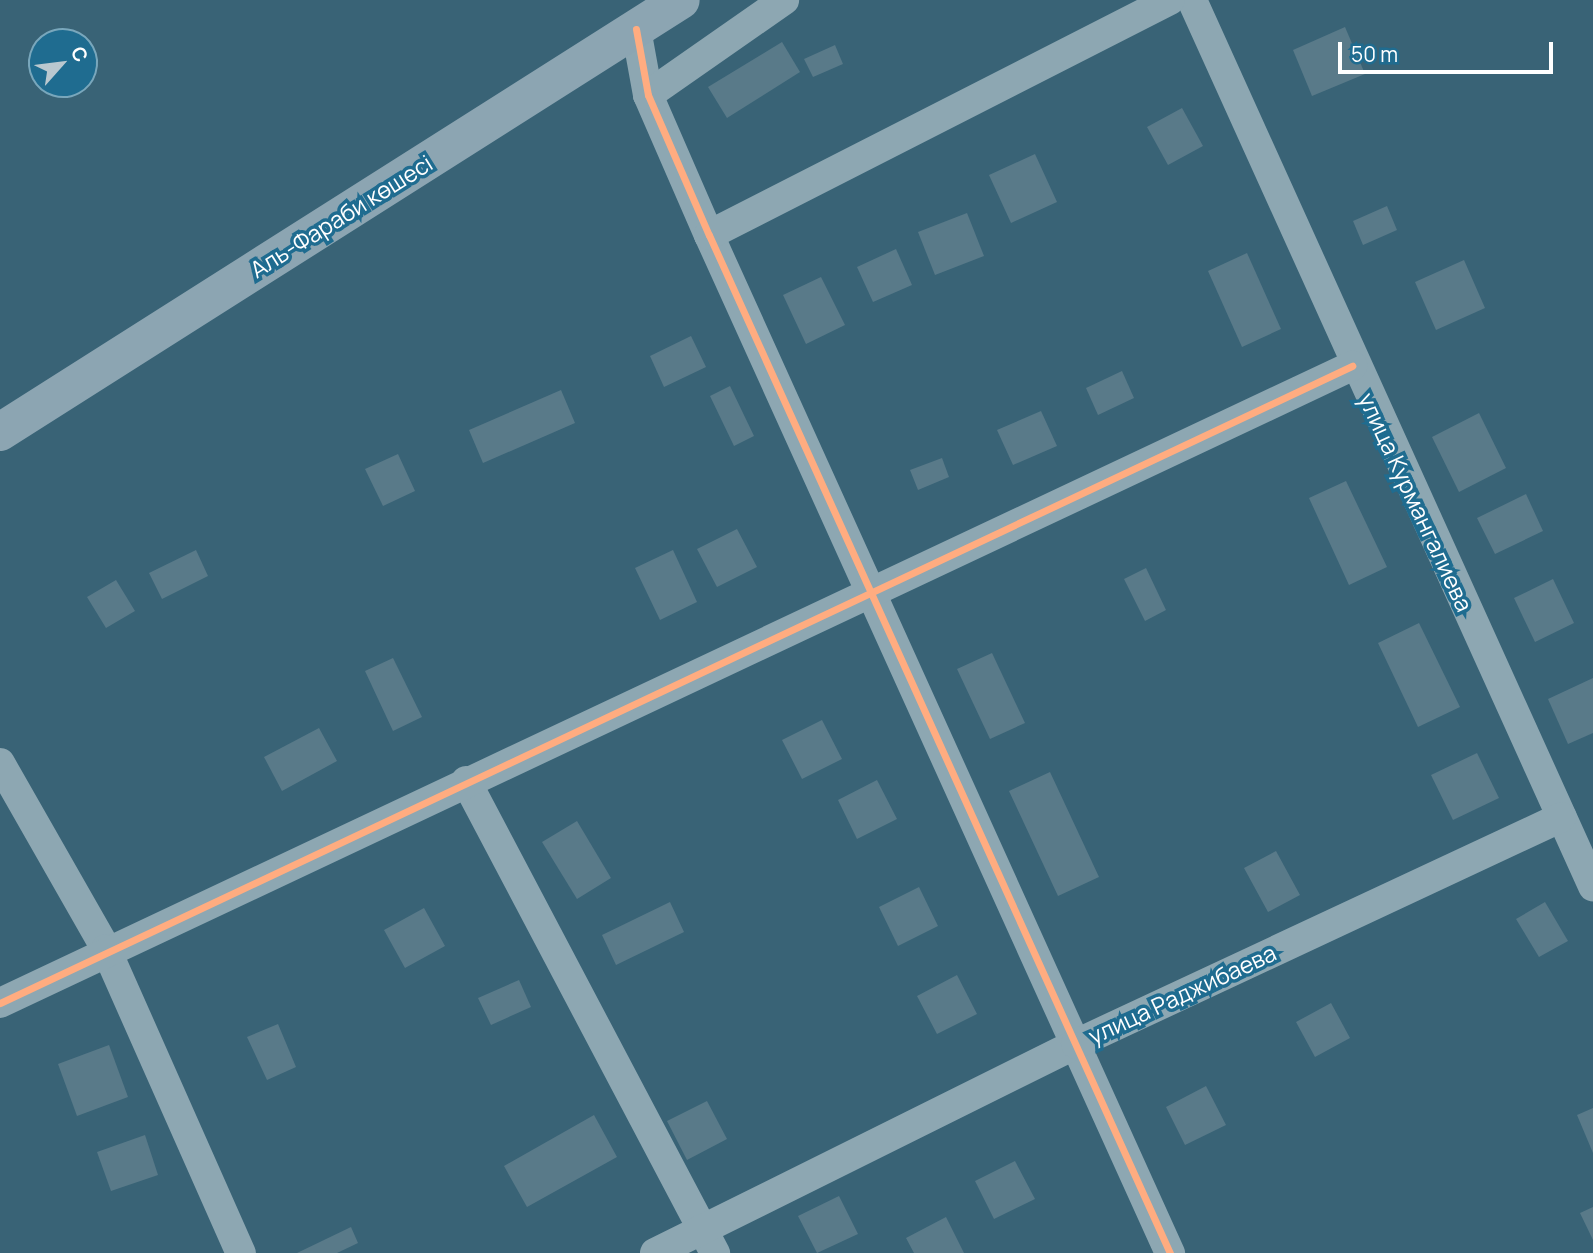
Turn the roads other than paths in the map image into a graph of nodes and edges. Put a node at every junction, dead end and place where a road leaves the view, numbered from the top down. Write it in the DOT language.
graph roads {
  1 [pos="681,0"];
  2 [pos="785,0"];
  3 [pos="1170,0"];
  4 [pos="1192,0"];
  5 [pos="636,29"];
  6 [pos="648,95"];
  7 [pos="709,235"];
  8 [pos="1352,366"];
  9 [pos="0,432"];
  10 [pos="873,592"];
  11 [pos="0,763"];
  12 [pos="466,781"];
  13 [pos="1562,817"];
  14 [pos="1593,886"];
  15 [pos="106,949"];
  16 [pos="0,1003"];
  17 [pos="1076,1044"];
  18 [pos="709,1242"];
  19 [pos="241,1253"];
  20 [pos="654,1253"];
  21 [pos="1170,1253"];
  1 -- 5 [label="main road, Аль-Фараби көшесі"];
  2 -- 6 [label="street"];
  3 -- 7 [label="street"];
  4 -- 8 [label="street, улица Курмангалиева"];
  5 -- 6 [label="street"];
  5 -- 9 [label="main road, Аль-Фараби көшесі"];
  6 -- 7 [label="street"];
  7 -- 10 [label="street"];
  8 -- 10 [label="street"];
  8 -- 13 [label="street, улица Курмангалиева"];
  10 -- 12 [label="street"];
  10 -- 17 [label="street"];
  11 -- 15 [label="street"];
  12 -- 15 [label="street"];
  12 -- 18 [label="street"];
  13 -- 14 [label="street, улица Курмангалиева"];
  13 -- 17 [label="street, улица Раджибаева"];
  15 -- 16 [label="street"];
  15 -- 19 [label="street"];
  17 -- 18 [label="street, улица Раджибаева"];
  17 -- 21 [label="street"];
  18 -- 20 [label="street, улица Раджибаева"];
}
